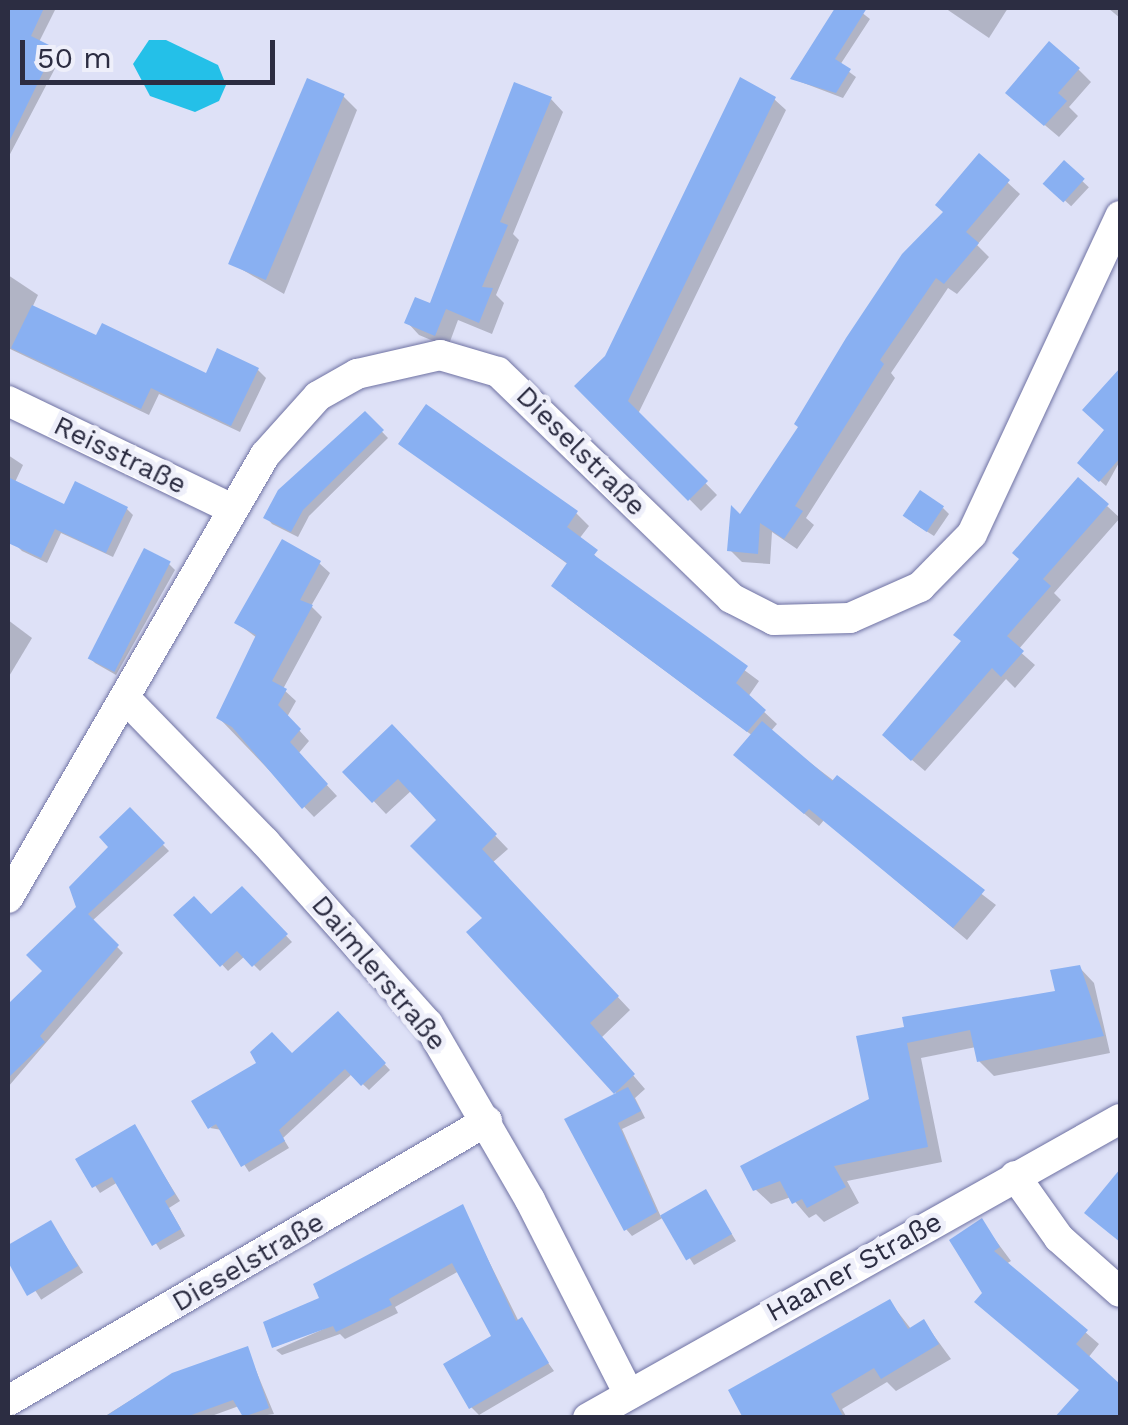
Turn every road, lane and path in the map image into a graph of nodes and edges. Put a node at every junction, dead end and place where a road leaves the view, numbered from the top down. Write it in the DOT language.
graph roads {
  1 [pos="1120,216"];
  2 [pos="8,401"];
  3 [pos="232,509"];
  4 [pos="127,700"];
  5 [pos="8,898"];
  6 [pos="1120,1119"];
  7 [pos="487,1121"];
  8 [pos="1015,1176"];
  9 [pos="1120,1292"];
  10 [pos="629,1394"];
  11 [pos="8,1401"];
  12 [pos="588,1418"];
  1 -- 3 [label="street, Dieselstraße"];
  2 -- 3 [label="street, Reisstraße"];
  3 -- 4 [label="street, Dieselstraße"];
  4 -- 5 [label="street, Dieselstraße"];
  4 -- 7 [label="street, Daimlerstraße"];
  6 -- 8 [label="street, Haaner Straße"];
  7 -- 10 [label="street, Daimlerstraße"];
  7 -- 11 [label="street, Dieselstraße"];
  8 -- 9 [label="street"];
  8 -- 10 [label="street, Haaner Straße"];
  10 -- 12 [label="street, Haaner Straße"];
}
